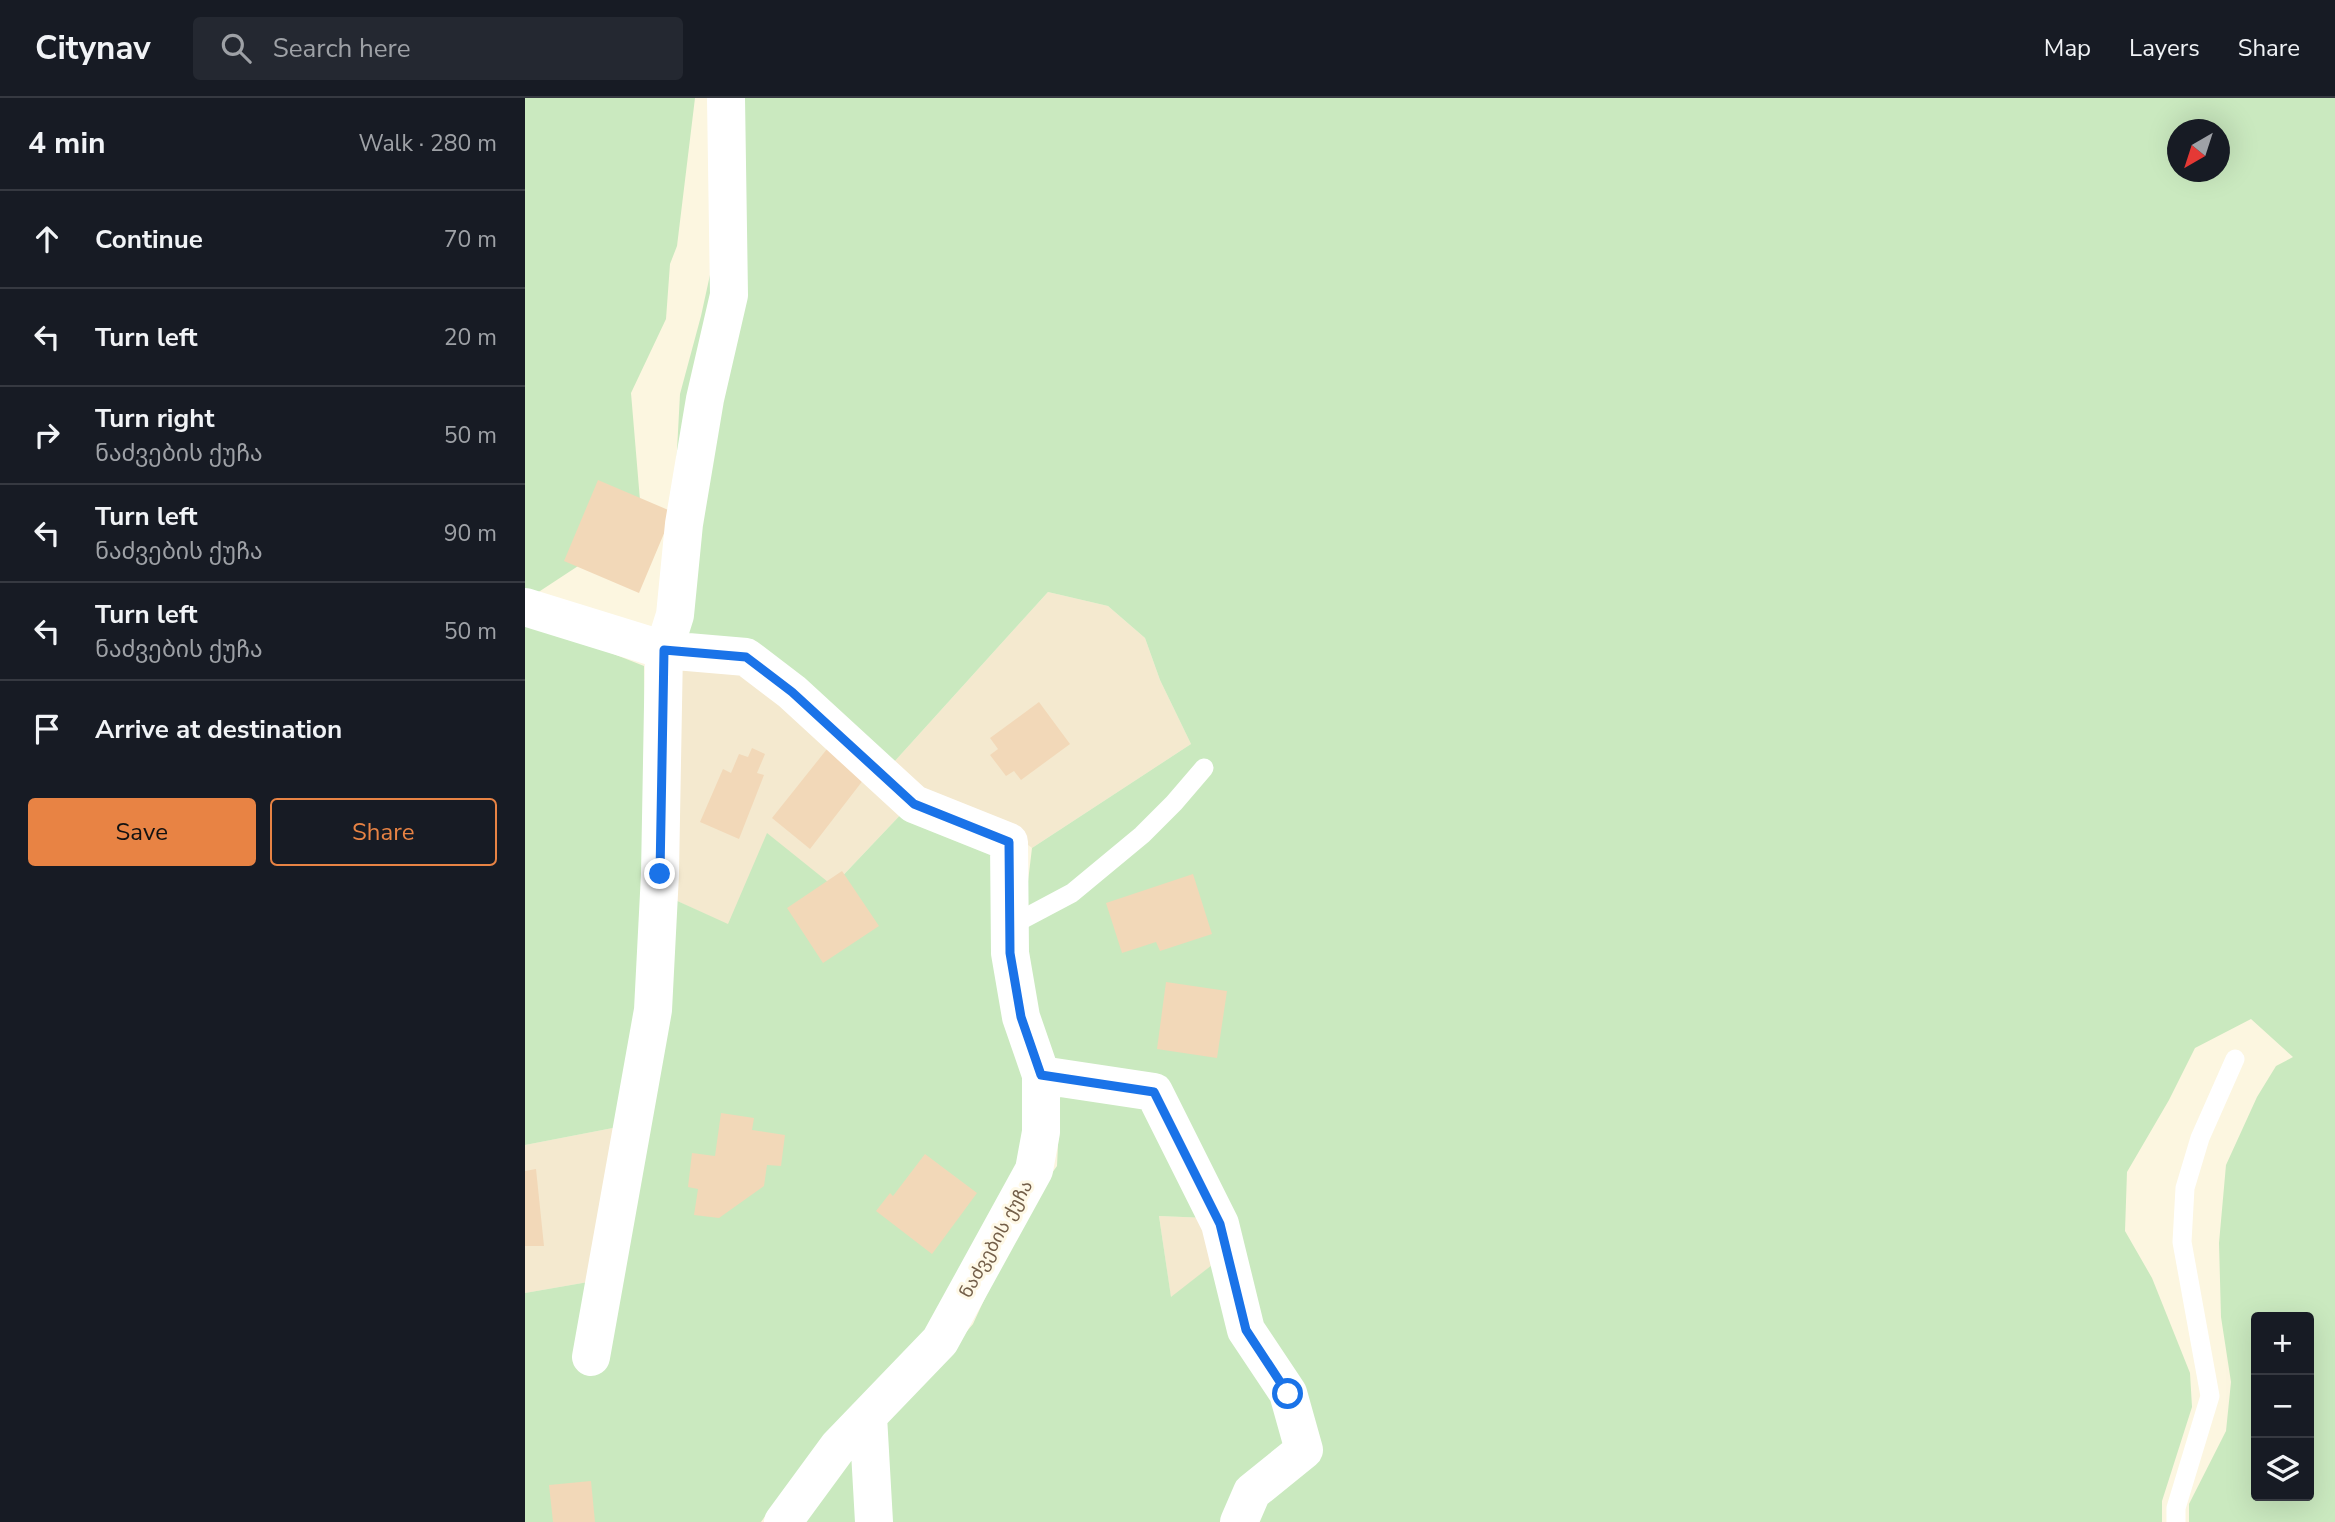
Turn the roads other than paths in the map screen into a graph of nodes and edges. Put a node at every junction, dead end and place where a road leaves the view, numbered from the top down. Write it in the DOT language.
graph roads {
  1 [pos="726,98"];
  2 [pos="525,607"];
  3 [pos="664,650"];
  4 [pos="1204,768"];
  5 [pos="1010,926"];
  6 [pos="2235,1059"];
  7 [pos="1041,1075"];
  8 [pos="591,1357"];
  9 [pos="868,1416"];
  10 [pos="783,1522"];
  11 [pos="874,1522"];
  12 [pos="1239,1522"];
  13 [pos="2176,1522"];
  1 -- 3 [label="street"];
  2 -- 3 [label="street, ნაძვების ქუჩა"];
  3 -- 5 [label="street, ნაძვების ქუჩა"];
  3 -- 8 [label="street"];
  4 -- 5 [label="lane"];
  5 -- 7 [label="street, ნაძვების ქუჩა"];
  6 -- 13 [label="lane"];
  7 -- 9 [label="street, ნაძვების ქუჩა"];
  7 -- 12 [label="street"];
  9 -- 10 [label="street, ნაძვების ქუჩა"];
  9 -- 11 [label="street"];
}
